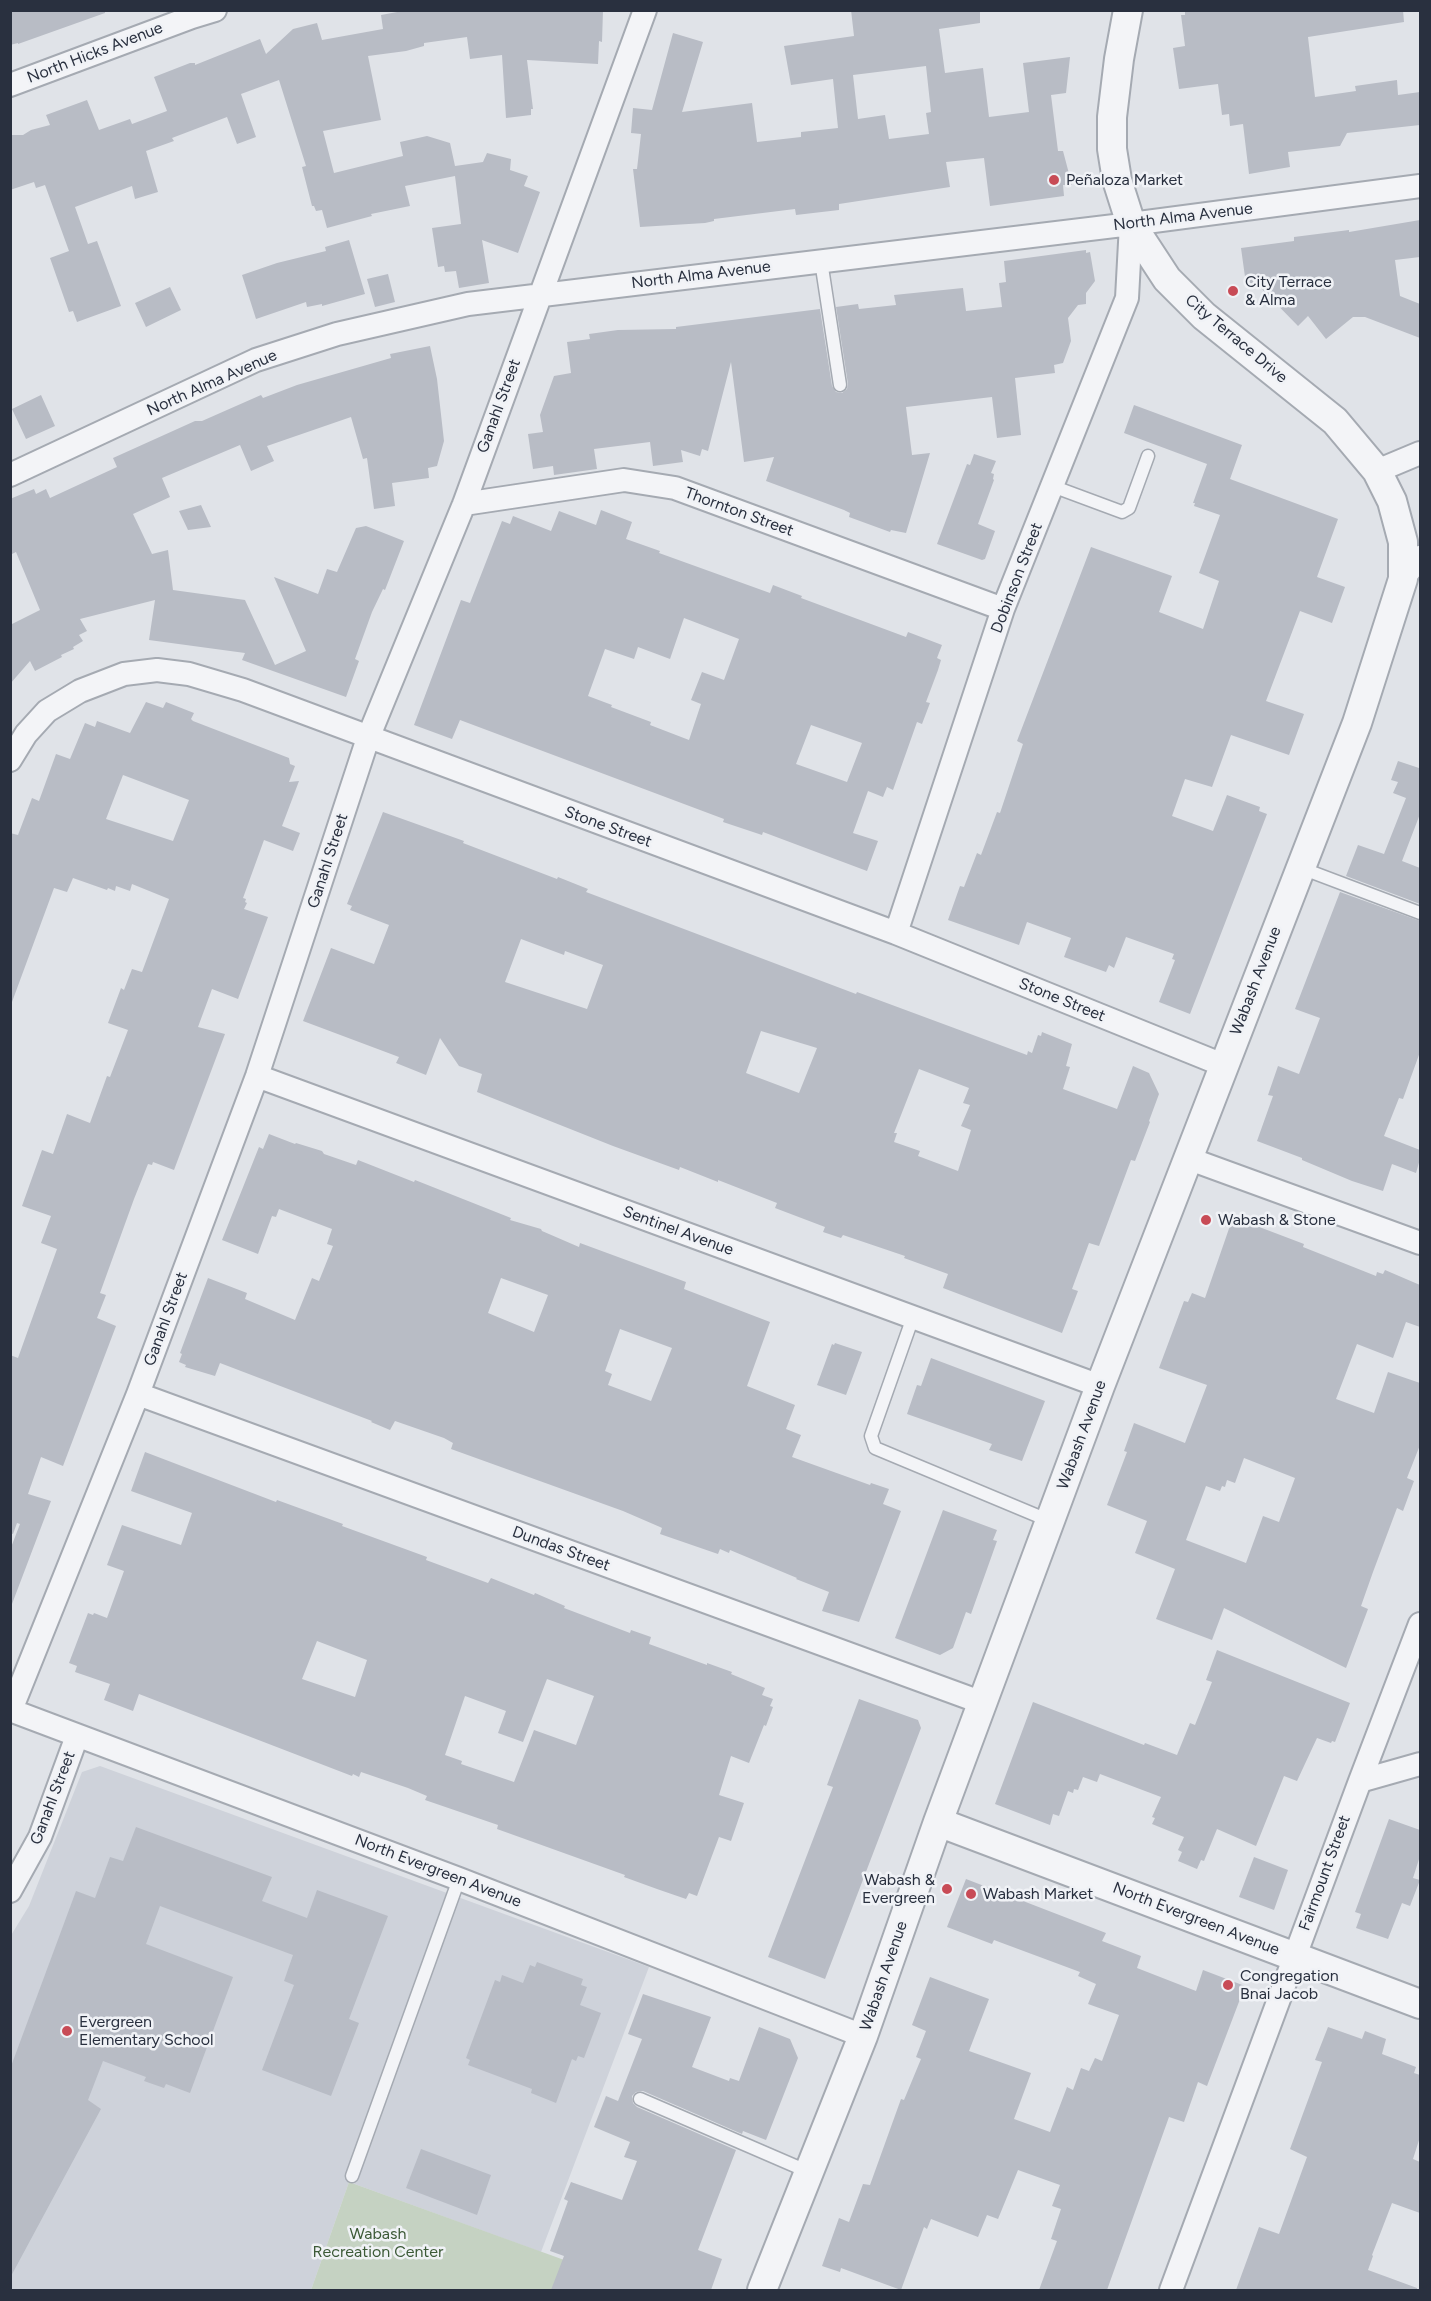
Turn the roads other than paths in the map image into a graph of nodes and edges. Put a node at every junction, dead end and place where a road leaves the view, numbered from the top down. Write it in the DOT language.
graph roads {
  1 [pos="215,10"];
  2 [pos="645,10"];
  3 [pos="1128,10"];
  4 [pos="10,85"];
  5 [pos="1420,186"];
  6 [pos="1131,224"];
  7 [pos="821,261"];
  8 [pos="539,295"];
  9 [pos="840,385"];
  10 [pos="1420,453"];
  11 [pos="1148,456"];
  12 [pos="1377,471"];
  13 [pos="10,475"];
  14 [pos="1052,486"];
  15 [pos="464,504"];
  16 [pos="1420,557"];
  17 [pos="1403,579"];
  18 [pos="1003,609"];
  19 [pos="368,738"];
  20 [pos="10,760"];
  21 [pos="1300,868"];
  22 [pos="1420,914"];
  23 [pos="896,933"];
  24 [pos="1223,1065"];
  25 [pos="257,1076"];
  26 [pos="1187,1158"];
  27 [pos="1420,1243"];
  28 [pos="913,1317"];
  29 [pos="1100,1386"];
  30 [pos="138,1394"];
  31 [pos="1050,1521"];
  32 [pos="1420,1624"];
  33 [pos="983,1703"];
  34 [pos="11,1710"];
  35 [pos="77,1736"];
  36 [pos="1420,1764"];
  37 [pos="1360,1781"];
  38 [pos="938,1822"];
  39 [pos="459,1879"];
  40 [pos="10,1891"];
  41 [pos="1294,1956"];
  42 [pos="1420,2004"];
  43 [pos="863,2036"];
  44 [pos="640,2099"];
  45 [pos="809,2172"];
  46 [pos="352,2176"];
  47 [pos="762,2290"];
  48 [pos="1171,2290"];
  1 -- 4 [label="street, North Hicks Avenue"];
  2 -- 8 [label="street, Ganahl Street"];
  3 -- 6 [label="street, City Terrace Drive"];
  5 -- 6 [label="street, North Alma Avenue"];
  6 -- 7 [label="street, North Alma Avenue"];
  6 -- 12 [label="street, City Terrace Drive"];
  6 -- 14 [label="street, Dobinson Street"];
  7 -- 8 [label="street, North Alma Avenue"];
  7 -- 9 [label="lane"];
  8 -- 13 [label="street, North Alma Avenue"];
  8 -- 15 [label="street, Ganahl Street"];
  10 -- 12 [label="street"];
  11 -- 14 [label="lane"];
  12 -- 17 [label="street, Wabash Avenue"];
  14 -- 18 [label="street, Dobinson Street"];
  15 -- 18 [label="street, Thornton Street"];
  15 -- 19 [label="street, Ganahl Street"];
  16 -- 17 [label="street, Wabash Avenue"];
  17 -- 21 [label="street, Wabash Avenue"];
  18 -- 23 [label="street, Dobinson Street"];
  19 -- 20 [label="street, Stone Street"];
  19 -- 23 [label="street, Stone Street"];
  19 -- 25 [label="street, Ganahl Street"];
  21 -- 22 [label="lane"];
  21 -- 24 [label="street, Wabash Avenue"];
  23 -- 24 [label="street, Stone Street"];
  24 -- 26 [label="street, Wabash Avenue"];
  25 -- 28 [label="street, Sentinel Avenue"];
  25 -- 30 [label="street, Ganahl Street"];
  26 -- 27 [label="street"];
  26 -- 29 [label="street, Wabash Avenue"];
  28 -- 29 [label="street, Sentinel Avenue"];
  28 -- 31 [label="lane"];
  29 -- 31 [label="street, Wabash Avenue"];
  30 -- 33 [label="street, Dundas Street"];
  30 -- 34 [label="street, Ganahl Street"];
  31 -- 33 [label="street, Wabash Avenue"];
  32 -- 37 [label="street, Fairmount Street"];
  33 -- 38 [label="street, Wabash Avenue"];
  34 -- 35 [label="street, North Evergreen Avenue"];
  35 -- 39 [label="street, North Evergreen Avenue"];
  35 -- 40 [label="street, Ganahl Street"];
  36 -- 37 [label="street"];
  37 -- 41 [label="street, Fairmount Street"];
  38 -- 41 [label="street, North Evergreen Avenue"];
  38 -- 43 [label="street, Wabash Avenue"];
  39 -- 43 [label="street, North Evergreen Avenue"];
  39 -- 46 [label="lane"];
  41 -- 42 [label="street, North Evergreen Avenue"];
  41 -- 48 [label="street, Fairmount Street"];
  43 -- 45 [label="street, Wabash Avenue"];
  44 -- 45 [label="lane"];
  45 -- 47 [label="street, Wabash Avenue"];
}
